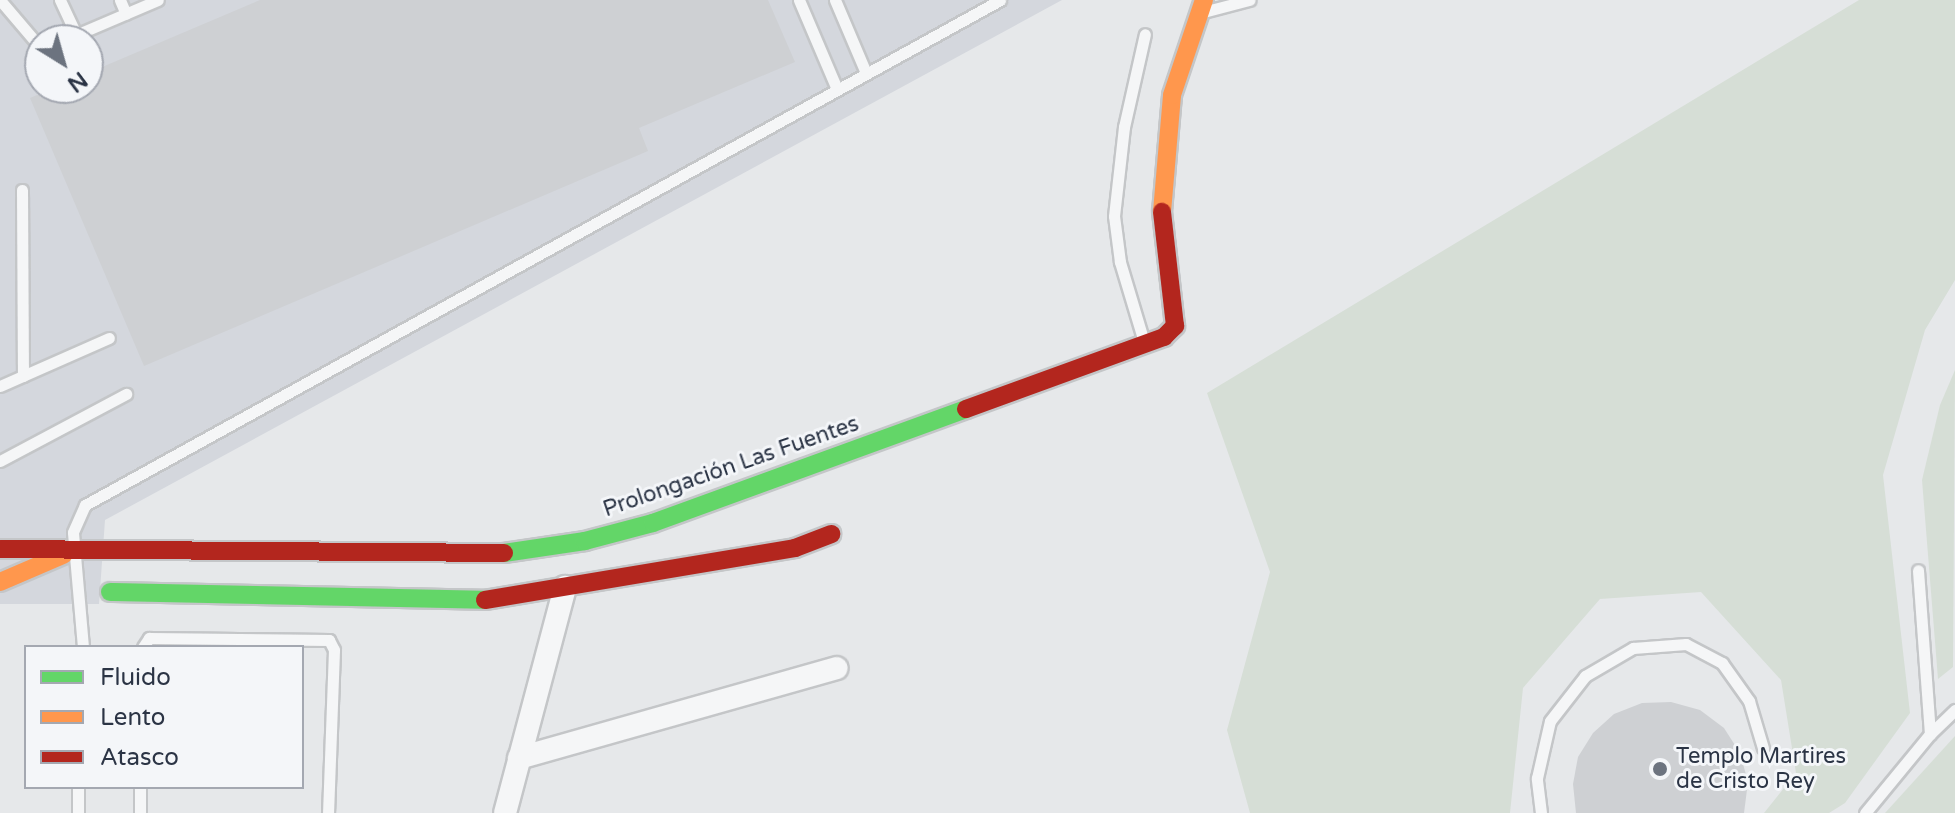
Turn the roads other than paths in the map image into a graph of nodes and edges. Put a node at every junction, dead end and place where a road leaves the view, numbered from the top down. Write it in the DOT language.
graph roads {
  1 [pos="0,0"];
  2 [pos="60,0"];
  3 [pos="120,0"];
  4 [pos="158,0"];
  5 [pos="799,0"];
  6 [pos="835,0"];
  7 [pos="1000,0"];
  8 [pos="1249,0"];
  9 [pos="1201,7"];
  10 [pos="126,14"];
  11 [pos="71,24"];
  12 [pos="101,24"];
  13 [pos="24,28"];
  14 [pos="1145,34"];
  15 [pos="866,73"];
  16 [pos="837,89"];
  17 [pos="22,190"];
  18 [pos="109,338"];
  19 [pos="1145,346"];
  20 [pos="23,376"];
  21 [pos="0,386"];
  22 [pos="126,394"];
  23 [pos="0,461"];
  24 [pos="831,534"];
  25 [pos="0,549"];
  26 [pos="76,550"];
  27 [pos="1918,570"];
  28 [pos="0,582"];
  29 [pos="565,587"];
  30 [pos="110,592"];
  31 [pos="83,645"];
  32 [pos="144,645"];
  33 [pos="836,668"];
  34 [pos="1955,710"];
  35 [pos="1930,734"];
  36 [pos="1763,748"];
  37 [pos="519,758"];
  38 [pos="78,789"];
  39 [pos="140,789"];
  40 [pos="78,813"];
  41 [pos="140,813"];
  42 [pos="328,813"];
  43 [pos="505,813"];
  44 [pos="1541,813"];
  45 [pos="1865,813"];
  1 -- 13 [label="lane"];
  2 -- 11 [label="lane"];
  3 -- 10 [label="lane"];
  4 -- 10 [label="lane"];
  5 -- 16 [label="lane"];
  6 -- 15 [label="lane"];
  7 -- 15 [label="lane"];
  8 -- 9 [label="lane"];
  9 -- 19 [label="street, Prolongación Las Fuentes"];
  10 -- 12 [label="lane"];
  14 -- 19 [label="lane"];
  15 -- 16 [label="lane"];
  16 -- 26 [label="lane"];
  17 -- 20 [label="lane"];
  18 -- 20 [label="lane"];
  19 -- 26 [label="street, Prolongación Las Fuentes"];
  20 -- 21 [label="lane"];
  22 -- 23 [label="lane"];
  24 -- 29 [label="street"];
  25 -- 26 [label="street, Prolongación Las Fuentes"];
  26 -- 28 [label="street, Prolongación Las Fuentes"];
  26 -- 31 [label="lane"];
  27 -- 35 [label="lane"];
  29 -- 30 [label="street"];
  29 -- 37 [label="street"];
  32 -- 42 [label="lane"];
  33 -- 37 [label="street"];
  34 -- 35 [label="lane"];
  35 -- 45 [label="lane"];
  36 -- 44 [label="lane"];
  37 -- 43 [label="street"];
  38 -- 40 [label="lane"];
  39 -- 41 [label="lane"];
}
